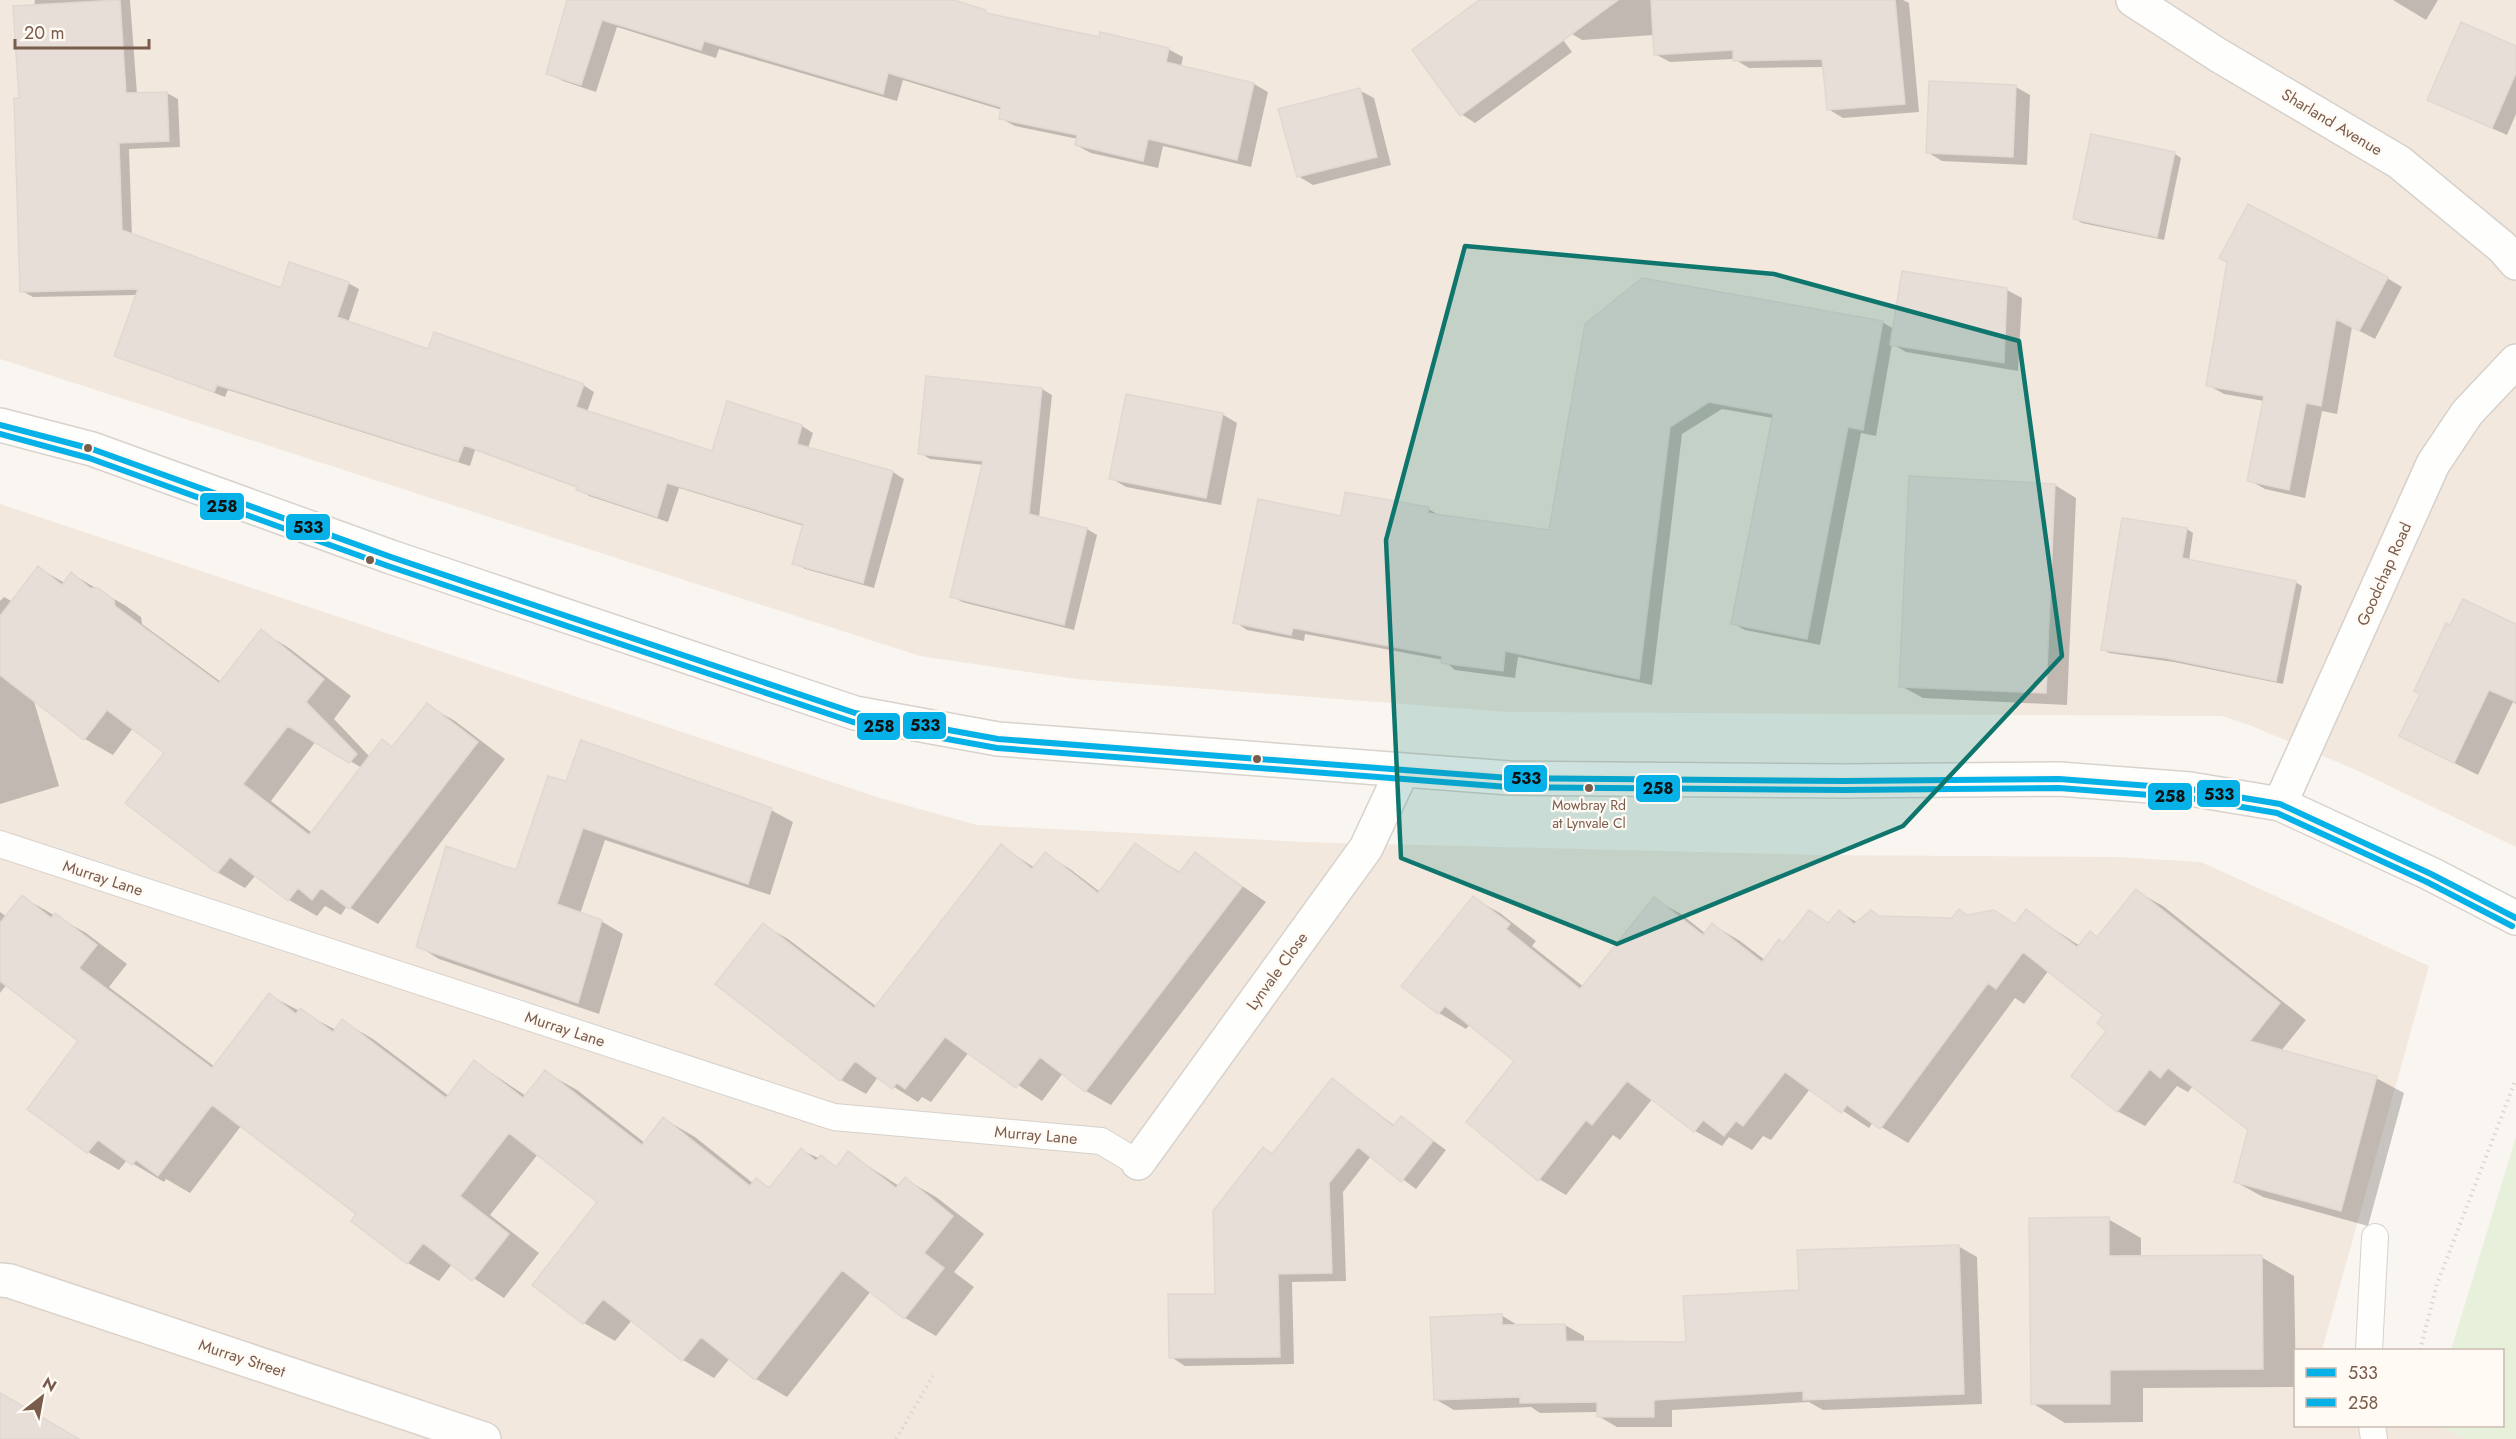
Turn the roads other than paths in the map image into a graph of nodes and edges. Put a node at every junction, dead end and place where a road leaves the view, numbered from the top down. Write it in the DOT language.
graph roads {
  1 [pos="2133,0"];
  2 [pos="2516,263"];
  3 [pos="2516,361"];
  4 [pos="0,425"];
  5 [pos="1402,771"];
  6 [pos="2280,804"];
  7 [pos="0,844"];
  8 [pos="2516,918"];
  9 [pos="1138,1164"];
  10 [pos="2375,1237"];
  11 [pos="0,1280"];
  12 [pos="2369,1349"];
  13 [pos="484,1439"];
  1 -- 2 [label="main road, Sharland Avenue"];
  3 -- 6 [label="main road, Goodchap Road"];
  4 -- 5 [label="main road"];
  5 -- 6 [label="main road"];
  5 -- 9 [label="main road, Lynvale Close"];
  6 -- 8 [label="main road"];
  7 -- 9 [label="lane, Murray Lane"];
  10 -- 12 [label="lane"];
  11 -- 13 [label="main road, Murray Street"];
}
